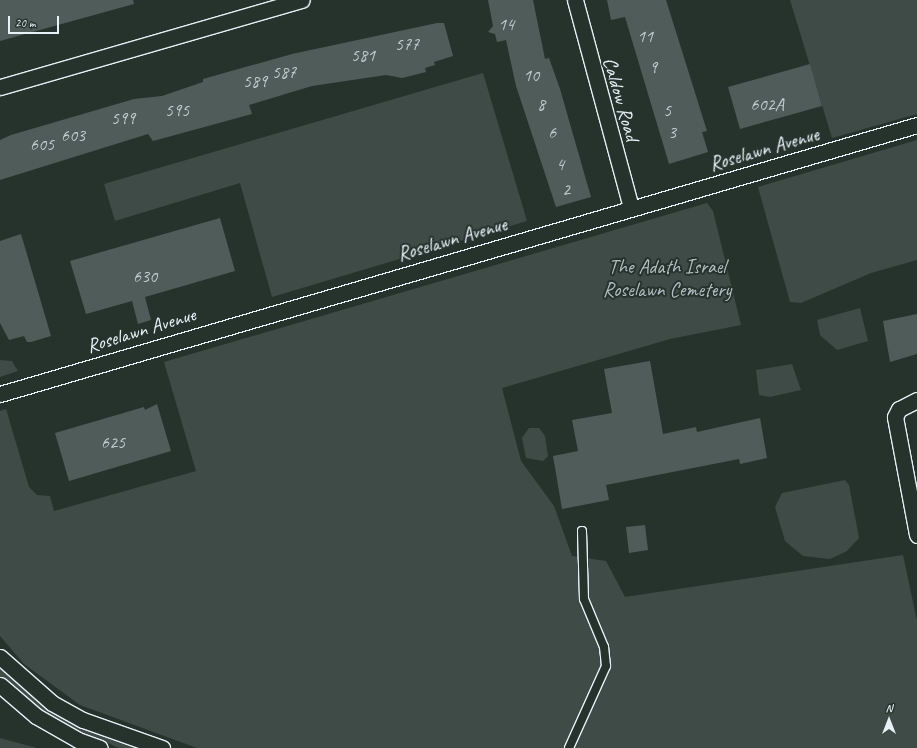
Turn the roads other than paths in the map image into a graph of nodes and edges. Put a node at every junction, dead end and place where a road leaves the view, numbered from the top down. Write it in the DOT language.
graph roads {
  1 [pos="302,0"];
  2 [pos="575,0"];
  3 [pos="0,87"];
  4 [pos="917,126"];
  5 [pos="631,208"];
  6 [pos="0,394"];
  7 [pos="917,400"];
  8 [pos="582,532"];
  9 [pos="917,535"];
  10 [pos="0,657"];
  11 [pos="0,685"];
  12 [pos="100,748"];
  13 [pos="162,748"];
  14 [pos="569,748"];
  1 -- 3 [label="street"];
  2 -- 5 [label="street, Caldow Road"];
  4 -- 5 [label="street, Roselawn Avenue"];
  5 -- 6 [label="street, Roselawn Avenue"];
  7 -- 9 [label="street"];
  8 -- 14 [label="lane"];
  10 -- 13 [label="street"];
  11 -- 12 [label="street"];
}
